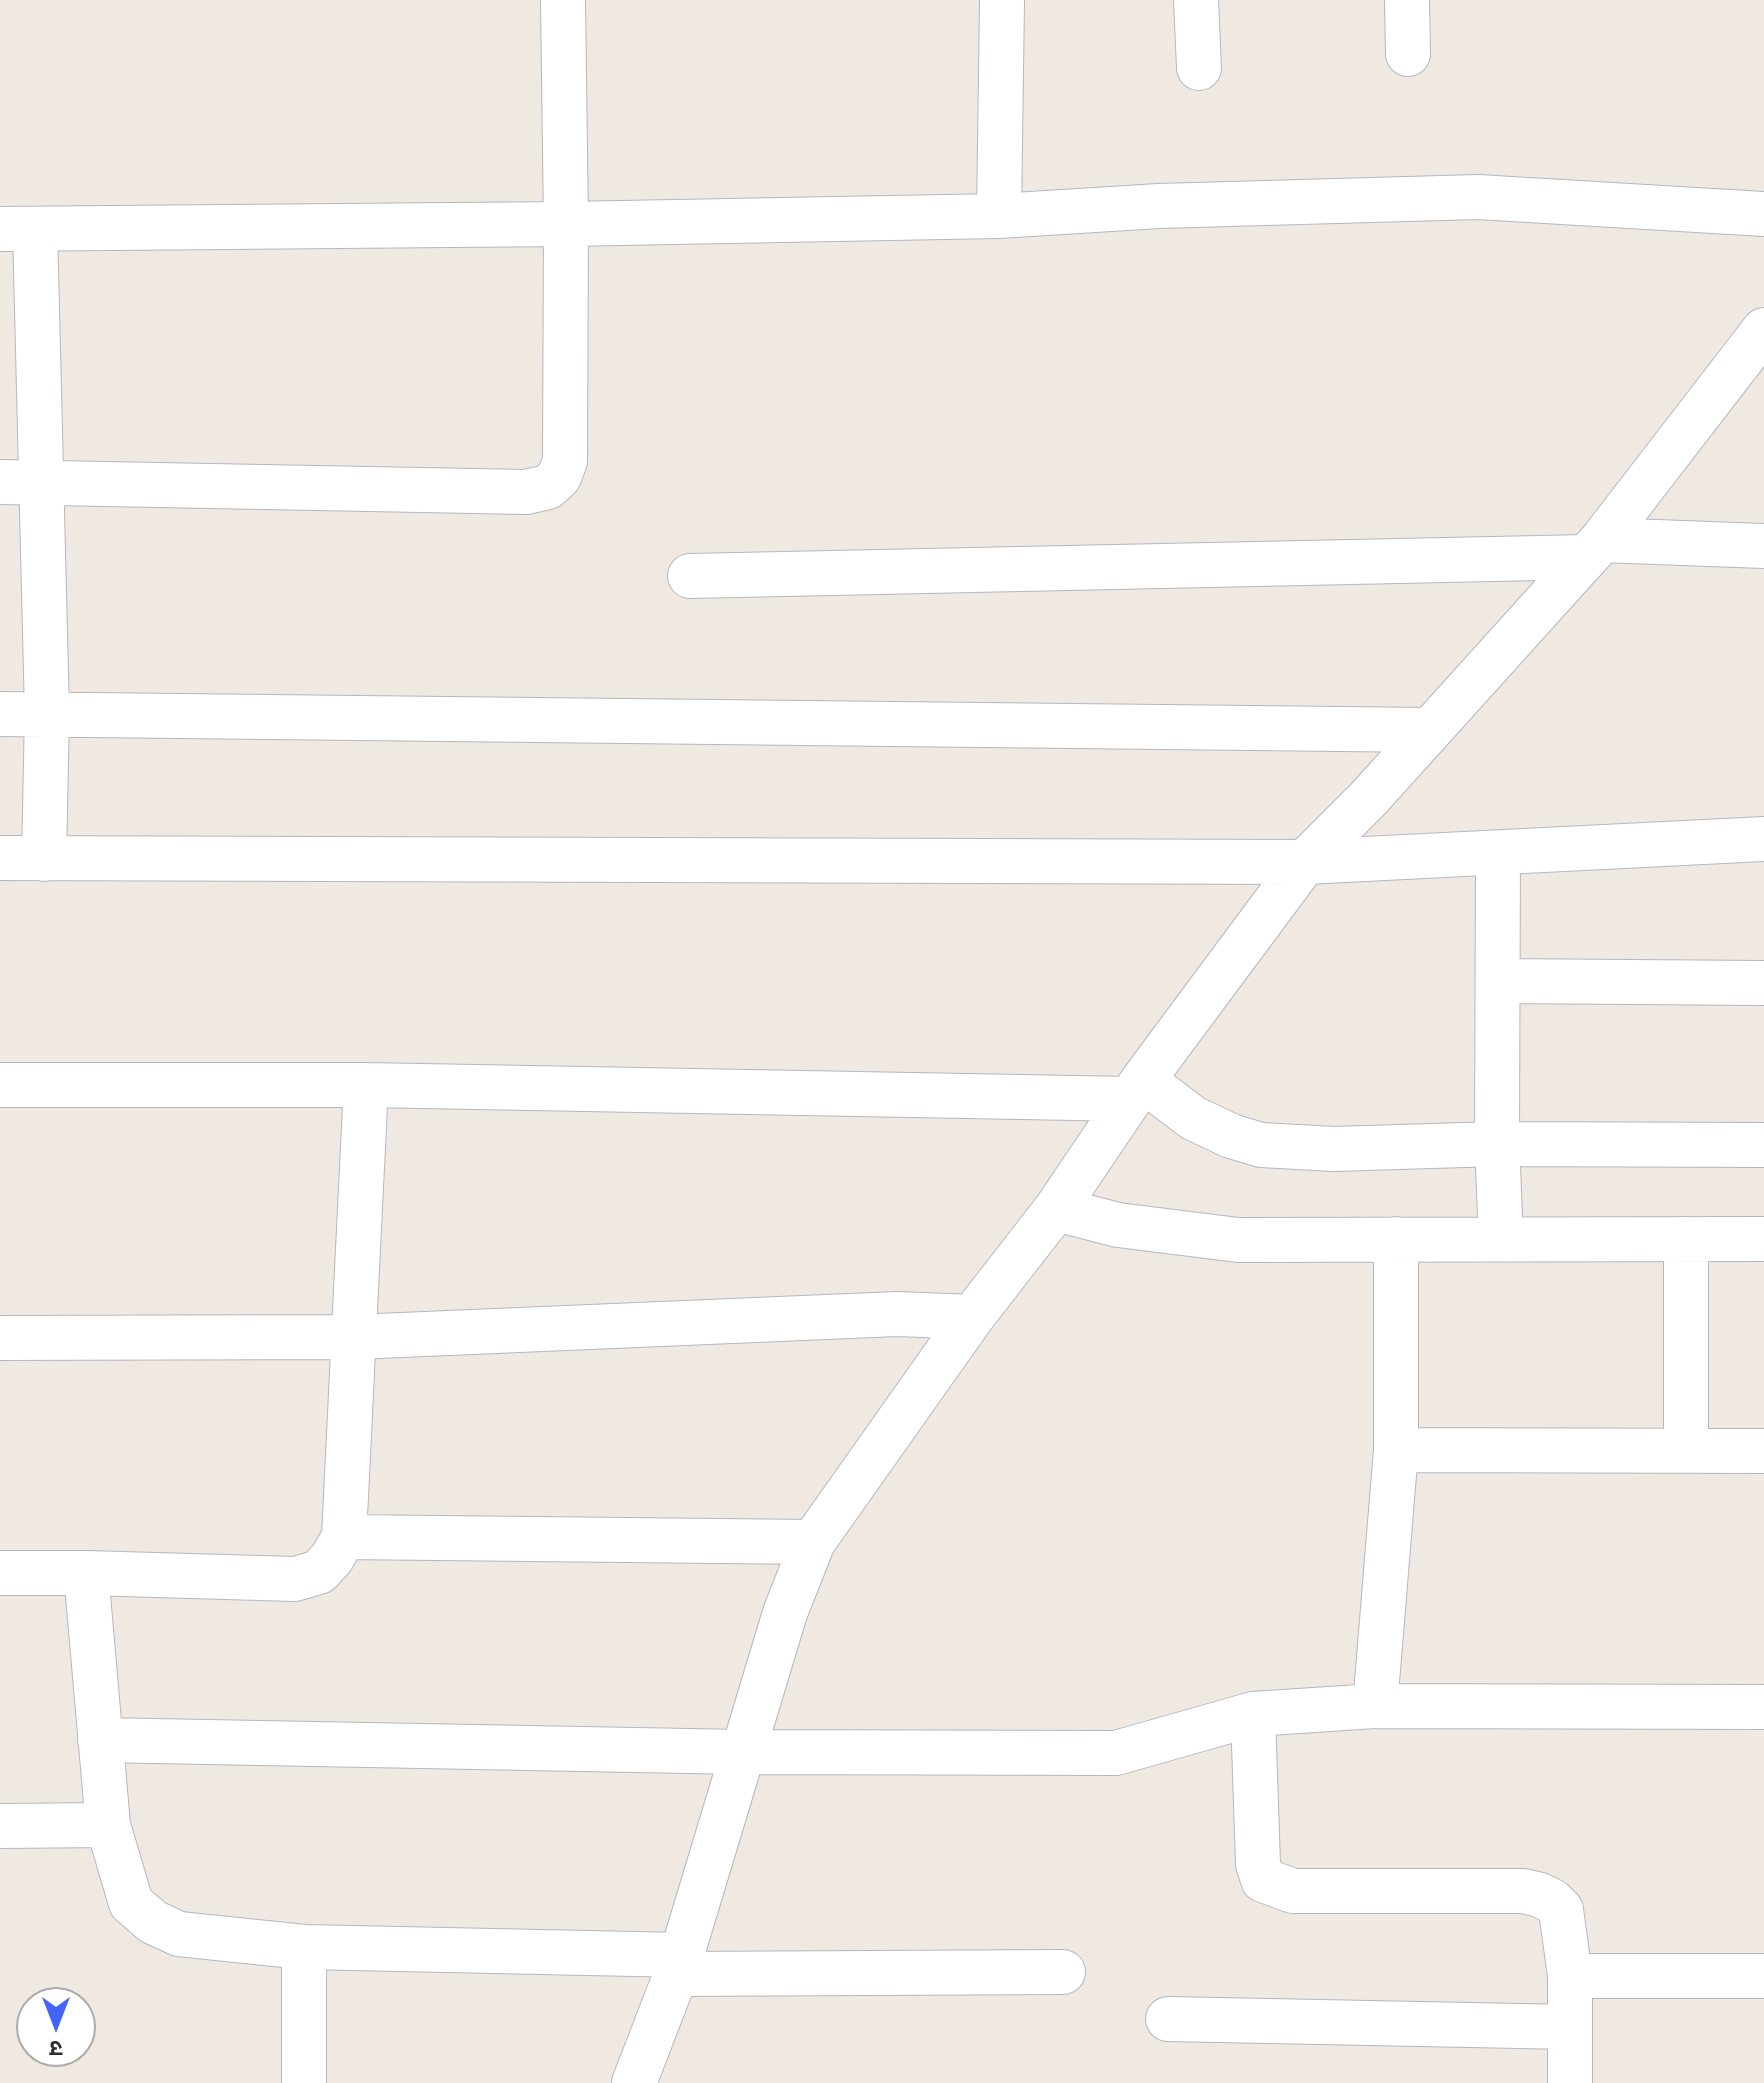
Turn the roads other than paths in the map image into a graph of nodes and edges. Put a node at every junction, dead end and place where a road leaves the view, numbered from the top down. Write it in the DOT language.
graph roads {
  1 [pos="563,0"];
  2 [pos="1002,0"];
  3 [pos="1196,0"];
  4 [pos="1407,0"];
  5 [pos="1408,54"];
  6 [pos="1199,68"];
  7 [pos="1764,214"];
  8 [pos="999,216"];
  9 [pos="566,224"];
  10 [pos="18,229"];
  11 [pos="1764,330"];
  12 [pos="21,483"];
  13 [pos="1764,546"];
  14 [pos="1595,549"];
  15 [pos="690,576"];
  16 [pos="47,713"];
  17 [pos="0,714"];
  18 [pos="1430,730"];
  19 [pos="1764,839"];
  20 [pos="1498,853"];
  21 [pos="0,858"];
  22 [pos="44,859"];
  23 [pos="1305,862"];
  24 [pos="1498,981"];
  25 [pos="1764,983"];
  26 [pos="0,1085"];
  27 [pos="366,1085"];
  28 [pos="1137,1090"];
  29 [pos="1497,1144"];
  30 [pos="1764,1145"];
  31 [pos="1056,1209"];
  32 [pos="1396,1239"];
  33 [pos="1501,1239"];
  34 [pos="1686,1239"];
  35 [pos="1764,1239"];
  36 [pos="972,1317"];
  37 [pos="354,1337"];
  38 [pos="0,1338"];
  39 [pos="1396,1450"];
  40 [pos="1686,1451"];
  41 [pos="1764,1451"];
  42 [pos="344,1537"];
  43 [pos="813,1542"];
  44 [pos="0,1573"];
  45 [pos="86,1573"];
  46 [pos="1375,1706"];
  47 [pos="1764,1707"];
  48 [pos="1253,1714"];
  49 [pos="100,1740"];
  50 [pos="742,1752"];
  51 [pos="108,1825"];
  52 [pos="0,1826"];
  53 [pos="304,1947"];
  54 [pos="679,1964"];
  55 [pos="1063,1972"];
  56 [pos="1570,1976"];
  57 [pos="1764,1976"];
  58 [pos="1168,2019"];
  59 [pos="1570,2027"];
  60 [pos="304,2083"];
  61 [pos="634,2083"];
  62 [pos="1570,2083"];
  1 -- 9 [label="street"];
  2 -- 8 [label="street"];
  3 -- 6 [label="street"];
  4 -- 5 [label="street"];
  7 -- 8 [label="street"];
  8 -- 9 [label="street"];
  9 -- 10 [label="street"];
  9 -- 12 [label="street"];
  10 -- 12 [label="street"];
  11 -- 14 [label="street"];
  12 -- 16 [label="street"];
  13 -- 14 [label="street"];
  14 -- 15 [label="street"];
  14 -- 18 [label="street"];
  16 -- 17 [label="street"];
  16 -- 18 [label="street"];
  16 -- 22 [label="street"];
  18 -- 23 [label="street"];
  19 -- 20 [label="street"];
  20 -- 23 [label="street"];
  20 -- 24 [label="street"];
  21 -- 22 [label="street"];
  22 -- 23 [label="street"];
  23 -- 28 [label="street"];
  24 -- 25 [label="street"];
  24 -- 29 [label="street"];
  26 -- 27 [label="street"];
  27 -- 28 [label="street"];
  27 -- 37 [label="street"];
  28 -- 29 [label="street"];
  28 -- 31 [label="street"];
  29 -- 30 [label="street"];
  29 -- 33 [label="street"];
  31 -- 32 [label="street"];
  31 -- 36 [label="street"];
  32 -- 33 [label="street"];
  32 -- 39 [label="street"];
  33 -- 34 [label="street"];
  34 -- 35 [label="street"];
  34 -- 40 [label="street"];
  36 -- 37 [label="street"];
  36 -- 43 [label="street"];
  37 -- 38 [label="street"];
  37 -- 42 [label="street"];
  39 -- 40 [label="street"];
  39 -- 46 [label="street"];
  40 -- 41 [label="street"];
  42 -- 43 [label="street"];
  42 -- 45 [label="street"];
  43 -- 50 [label="street"];
  44 -- 45 [label="street"];
  45 -- 49 [label="street"];
  46 -- 47 [label="street"];
  46 -- 48 [label="street"];
  48 -- 50 [label="street"];
  48 -- 56 [label="street"];
  49 -- 50 [label="street"];
  49 -- 51 [label="street"];
  50 -- 54 [label="street"];
  51 -- 52 [label="street"];
  51 -- 53 [label="street"];
  53 -- 54 [label="street"];
  53 -- 60 [label="street"];
  54 -- 55 [label="street"];
  54 -- 61 [label="street"];
  56 -- 57 [label="street"];
  56 -- 59 [label="street"];
  58 -- 59 [label="street"];
  59 -- 62 [label="street"];
}
